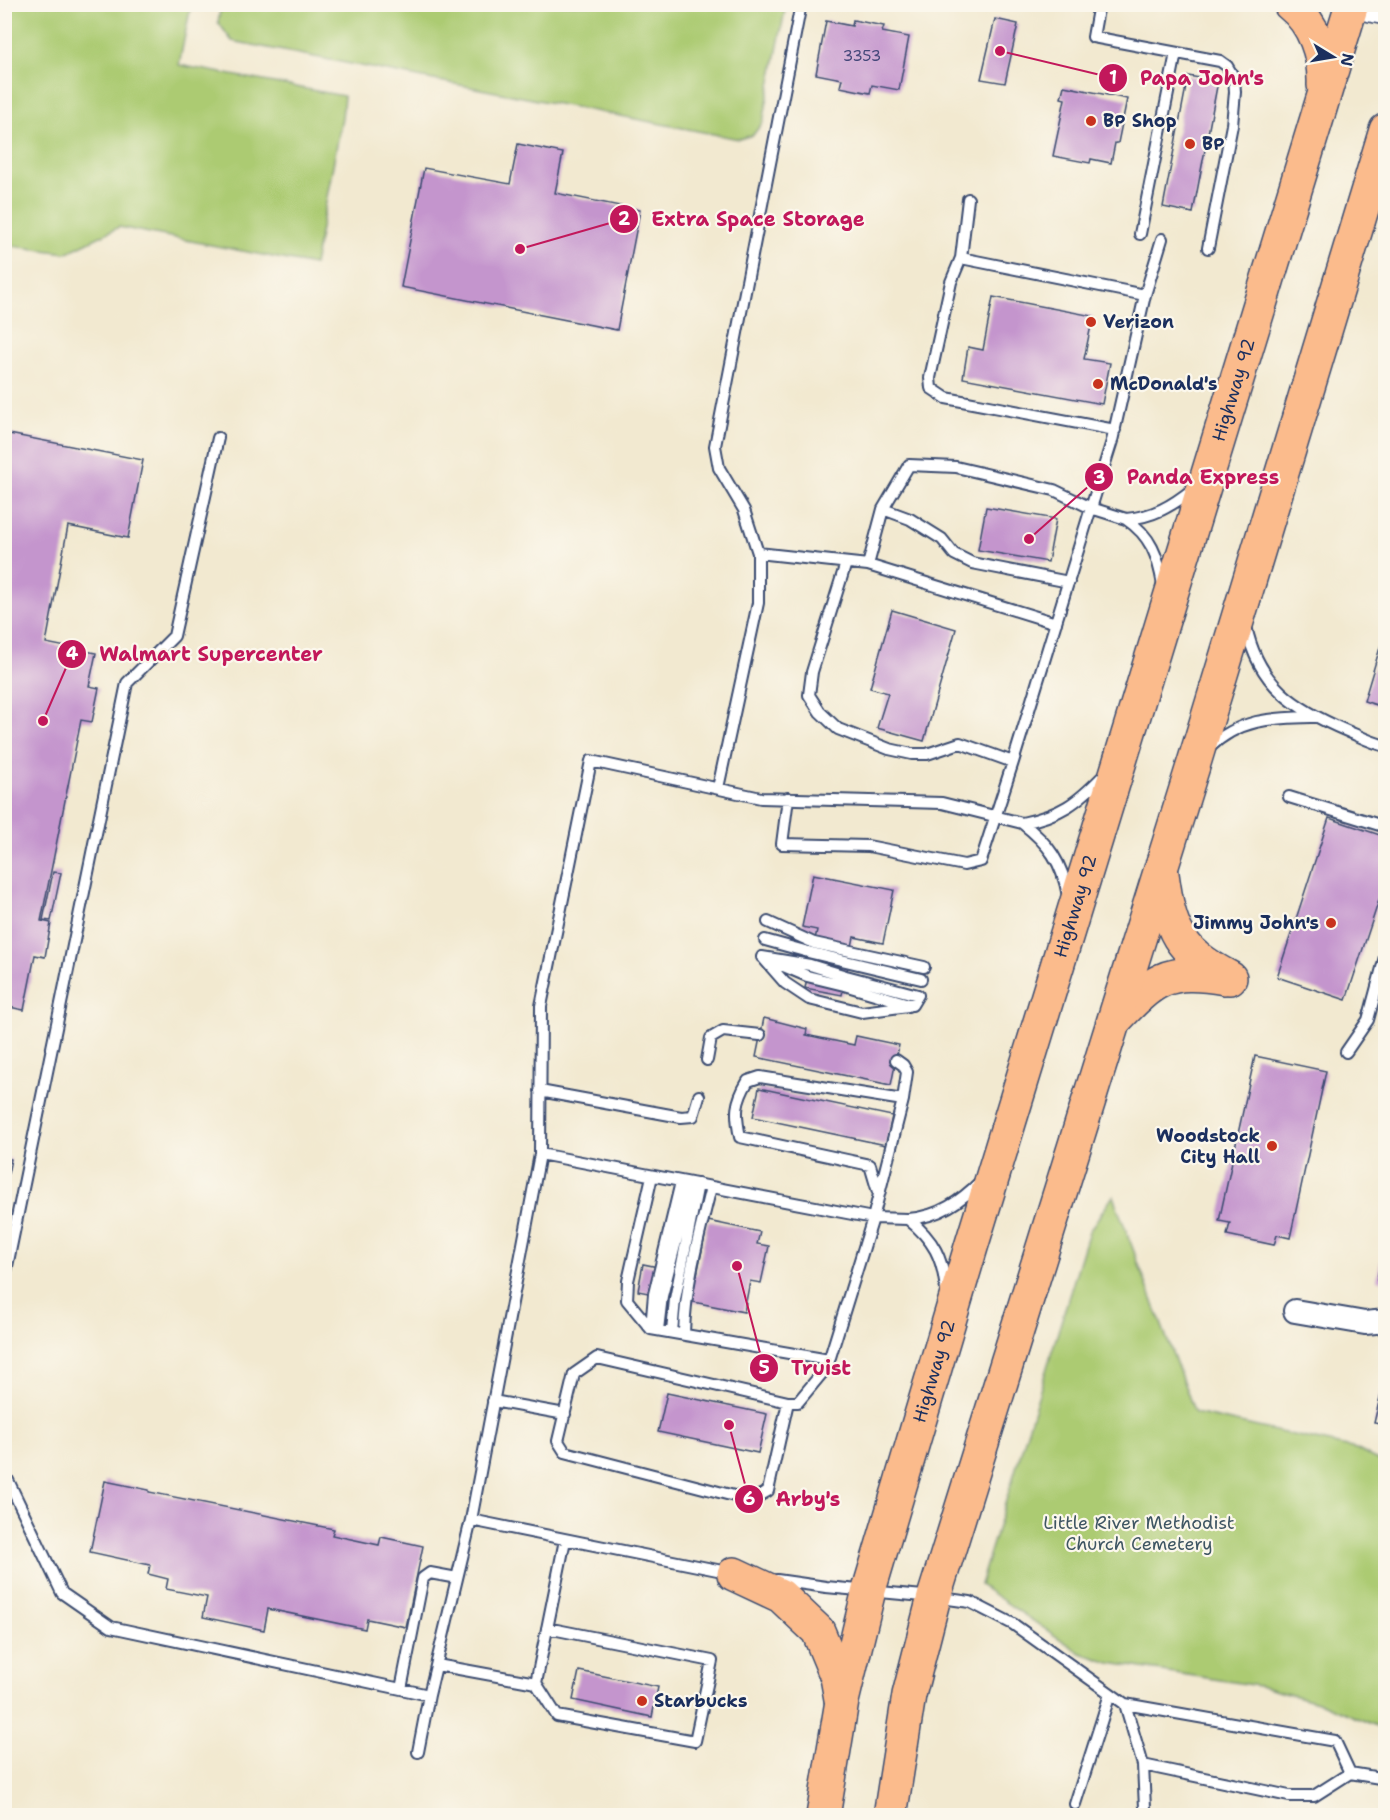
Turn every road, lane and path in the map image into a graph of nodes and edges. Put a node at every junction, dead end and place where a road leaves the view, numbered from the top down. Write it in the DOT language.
graph roads {
  1 [pos="801,4"];
  2 [pos="1099,4"];
  3 [pos="1290,4"];
  4 [pos="1352,5"];
  5 [pos="1386,11"];
  6 [pos="1176,53"];
  7 [pos="1323,99"];
  8 [pos="1386,130"];
  9 [pos="968,199"];
  10 [pos="1140,234"];
  11 [pos="1162,239"];
  12 [pos="1208,249"];
  13 [pos="961,258"];
  14 [pos="1145,295"];
  15 [pos="1114,430"];
  16 [pos="218,438"];
  17 [pos="1207,477"];
  18 [pos="1091,508"];
  19 [pos="883,509"];
  20 [pos="1126,519"];
  21 [pos="758,553"];
  22 [pos="846,563"];
  23 [pos="868,565"];
  24 [pos="1068,582"];
  25 [pos="1242,604"];
  26 [pos="1167,607"];
  27 [pos="1056,623"];
  28 [pos="1315,717"];
  29 [pos="1386,746"];
  30 [pos="1121,758"];
  31 [pos="1013,762"];
  32 [pos="1194,763"];
  33 [pos="718,788"];
  34 [pos="1289,796"];
  35 [pos="788,798"];
  36 [pos="996,817"];
  37 [pos="1022,823"];
  38 [pos="1386,827"];
  39 [pos="1161,869"];
  40 [pos="1072,919"];
  41 [pos="768,922"];
  42 [pos="765,940"];
  43 [pos="1386,953"];
  44 [pos="924,967"];
  45 [pos="921,979"];
  46 [pos="915,1000"];
  47 [pos="1113,1023"];
  48 [pos="760,1035"];
  49 [pos="1346,1052"];
  50 [pos="707,1060"];
  51 [pos="896,1060"];
  52 [pos="540,1091"];
  53 [pos="699,1096"];
  54 [pos="903,1100"];
  55 [pos="540,1154"];
  56 [pos="996,1164"];
  57 [pos="652,1176"];
  58 [pos="690,1183"];
  59 [pos="711,1187"];
  60 [pos="879,1194"];
  61 [pos="873,1218"];
  62 [pos="908,1219"];
  63 [pos="4,1281"];
  64 [pos="1295,1311"];
  65 [pos="1386,1321"];
  66 [pos="949,1323"];
  67 [pos="655,1329"];
  68 [pos="672,1332"];
  69 [pos="684,1334"];
  70 [pos="829,1360"];
  71 [pos="493,1401"];
  72 [pos="788,1402"];
  73 [pos="565,1414"];
  74 [pos="4,1472"];
  75 [pos="471,1520"];
  76 [pos="565,1540"];
  77 [pos="734,1574"];
  78 [pos="457,1578"];
  79 [pos="869,1590"];
  80 [pos="934,1597"];
  81 [pos="547,1628"];
  82 [pos="437,1665"];
  83 [pos="536,1683"];
  84 [pos="400,1689"];
  85 [pos="1110,1694"];
  86 [pos="429,1695"];
  87 [pos="842,1701"];
  88 [pos="1125,1704"];
  89 [pos="418,1752"];
  90 [pos="1143,1765"];
  91 [pos="1350,1773"];
  92 [pos="1386,1782"];
  93 [pos="1075,1804"];
  94 [pos="823,1815"];
  95 [pos="890,1815"];
  96 [pos="1144,1815"];
  1 -- 21 [label="lane"];
  2 -- 6 [label="lane"];
  3 -- 7 [label="main road"];
  4 -- 5 [label="street"];
  4 -- 7 [label="main road, Highway 92"];
  6 -- 10 [label="lane"];
  6 -- 12 [label="lane"];
  7 -- 17 [label="main road, Highway 92"];
  8 -- 25 [label="main road"];
  9 -- 13 [label="lane"];
  11 -- 14 [label="lane"];
  13 -- 14 [label="lane"];
  13 -- 15 [label="lane"];
  14 -- 15 [label="lane"];
  15 -- 18 [label="lane"];
  16 -- 63 [label="lane"];
  17 -- 20 [label="lane"];
  17 -- 26 [label="main road, Highway 92"];
  18 -- 19 [label="lane"];
  18 -- 20 [label="lane"];
  18 -- 24 [label="lane"];
  19 -- 23 [label="lane"];
  19 -- 24 [label="lane"];
  20 -- 26 [label="lane"];
  21 -- 22 [label="lane"];
  21 -- 33 [label="lane"];
  22 -- 23 [label="lane"];
  22 -- 31 [label="lane"];
  23 -- 27 [label="lane"];
  24 -- 27 [label="lane"];
  25 -- 28 [label="lane"];
  25 -- 32 [label="main road"];
  26 -- 30 [label="main road, Highway 92"];
  27 -- 31 [label="lane"];
  28 -- 29 [label="lane"];
  28 -- 32 [label="lane"];
  30 -- 37 [label="lane"];
  30 -- 40 [label="main road, Highway 92"];
  31 -- 36 [label="lane"];
  32 -- 39 [label="main road"];
  33 -- 35 [label="lane"];
  33 -- 52 [label="lane"];
  34 -- 38 [label="lane"];
  35 -- 36 [label="lane"];
  35 -- 36 [label="lane"];
  36 -- 37 [label="lane"];
  37 -- 40 [label="lane"];
  39 -- 47 [label="main road"];
  39 -- 47 [label="main road"];
  40 -- 56 [label="main road, Highway 92"];
  41 -- 44 [label="lane"];
  42 -- 45 [label="lane"];
  43 -- 49 [label="lane"];
  46 -- 46 [label="lane"];
  47 -- 80 [label="main road"];
  48 -- 50 [label="lane"];
  51 -- 54 [label="lane"];
  52 -- 53 [label="lane"];
  52 -- 55 [label="lane"];
  54 -- 60 [label="lane"];
  54 -- 60 [label="lane"];
  55 -- 57 [label="lane"];
  55 -- 71 [label="lane"];
  56 -- 62 [label="lane"];
  56 -- 66 [label="main road, Highway 92"];
  57 -- 58 [label="lane"];
  57 -- 67 [label="lane"];
  58 -- 59 [label="lane"];
  58 -- 67 [label="lane"];
  58 -- 68 [label="lane"];
  59 -- 61 [label="lane"];
  59 -- 69 [label="lane"];
  60 -- 61 [label="lane"];
  61 -- 62 [label="lane"];
  61 -- 70 [label="lane"];
  62 -- 66 [label="lane"];
  64 -- 65 [label="street"];
  66 -- 79 [label="main road, Highway 92"];
  67 -- 68 [label="lane"];
  68 -- 69 [label="lane"];
  69 -- 70 [label="lane"];
  70 -- 72 [label="lane"];
  71 -- 73 [label="lane"];
  71 -- 75 [label="lane"];
  72 -- 73 [label="lane"];
  72 -- 73 [label="lane"];
  74 -- 84 [label="lane"];
  75 -- 76 [label="lane"];
  75 -- 78 [label="lane"];
  76 -- 77 [label="lane"];
  76 -- 81 [label="lane"];
  77 -- 79 [label="lane"];
  77 -- 87 [label="main road"];
  78 -- 82 [label="lane"];
  78 -- 84 [label="lane"];
  79 -- 80 [label="lane"];
  79 -- 87 [label="main road, Highway 92"];
  80 -- 85 [label="lane"];
  80 -- 95 [label="main road"];
  81 -- 83 [label="lane"];
  81 -- 83 [label="lane"];
  82 -- 83 [label="lane"];
  82 -- 86 [label="lane"];
  84 -- 86 [label="lane"];
  85 -- 88 [label="lane"];
  85 -- 93 [label="lane"];
  86 -- 89 [label="lane"];
  87 -- 94 [label="main road, Highway 92"];
  88 -- 90 [label="lane"];
  88 -- 91 [label="lane"];
  90 -- 91 [label="lane"];
  90 -- 96 [label="lane"];
  91 -- 92 [label="lane"];
}
